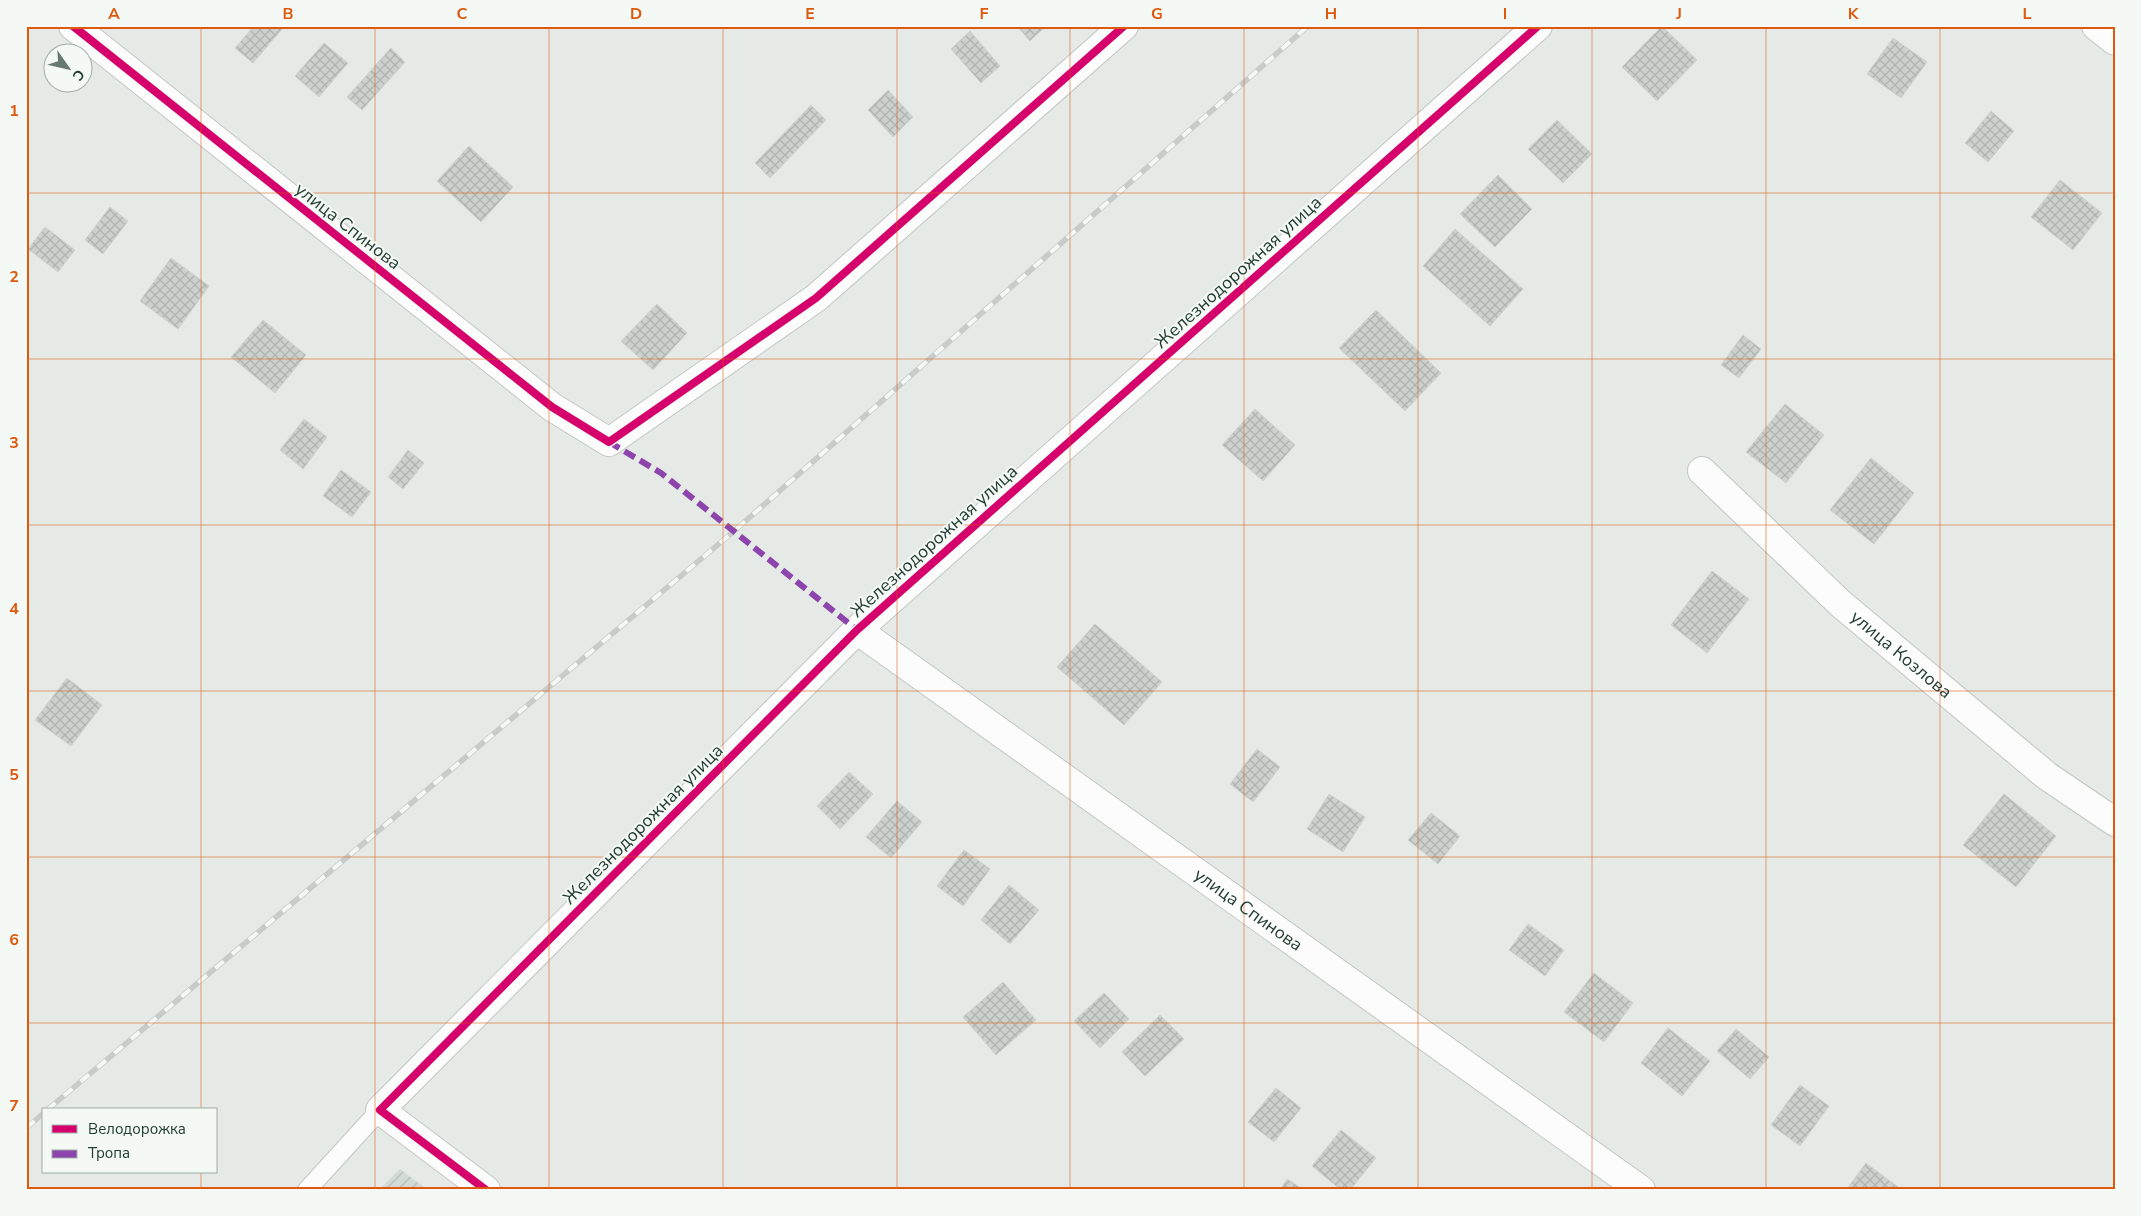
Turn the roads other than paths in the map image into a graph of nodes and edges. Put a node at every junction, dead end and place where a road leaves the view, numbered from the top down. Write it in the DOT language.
graph roads {
  1 [pos="73,26"];
  2 [pos="1124,26"];
  3 [pos="1538,26"];
  4 [pos="2096,26"];
  5 [pos="2115,41"];
  6 [pos="1702,471"];
  7 [pos="857,630"];
  8 [pos="2115,822"];
  9 [pos="380,1110"];
  10 [pos="307,1190"];
  11 [pos="486,1190"];
  12 [pos="1641,1190"];
  1 -- 2 [label="street, улица Спинова"];
  3 -- 7 [label="street, Железнодорожная улица"];
  4 -- 5 [label="street"];
  6 -- 8 [label="street, улица Козлова"];
  7 -- 9 [label="street, Железнодорожная улица"];
  7 -- 12 [label="street, улица Спинова"];
  9 -- 10 [label="lane"];
  9 -- 11 [label="street"];
}
